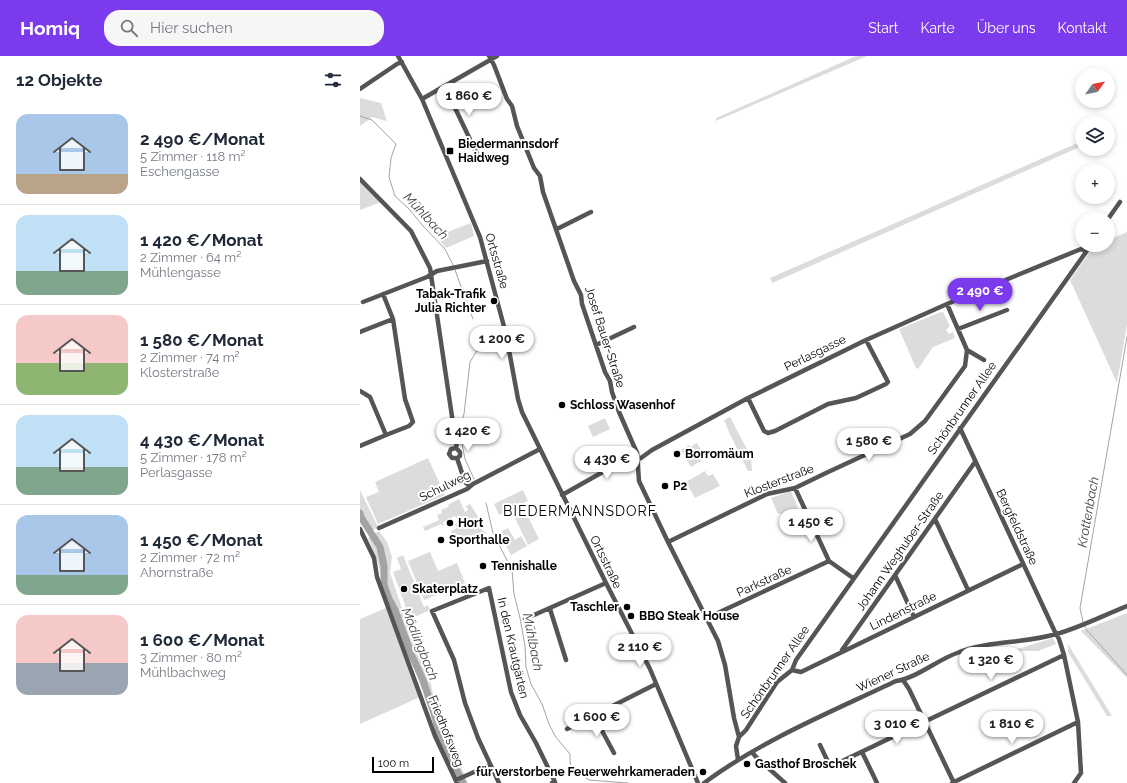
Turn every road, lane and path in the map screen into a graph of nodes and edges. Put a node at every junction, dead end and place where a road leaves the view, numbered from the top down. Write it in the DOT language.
graph roads {
  1 [pos="398,56"];
  2 [pos="497,56"];
  3 [pos="490,58"];
  4 [pos="402,62"];
  5 [pos="445,87"];
  6 [pos="360,89"];
  7 [pos="422,99"];
  8 [pos="477,154"];
  9 [pos="360,179"];
  10 [pos="1120,202"];
  11 [pos="591,212"];
  12 [pos="1113,212"];
  13 [pos="557,229"];
  14 [pos="1075,251"];
  15 [pos="1085,252"];
  16 [pos="487,261"];
  17 [pos="432,275"];
  18 [pos="383,294"];
  19 [pos="363,302"];
  20 [pos="947,304"];
  21 [pos="1008,310"];
  22 [pos="393,319"];
  23 [pos="634,327"];
  24 [pos="958,329"];
  25 [pos="360,332"];
  26 [pos="866,340"];
  27 [pos="596,345"];
  28 [pos="967,350"];
  29 [pos="984,360"];
  30 [pos="360,391"];
  31 [pos="748,398"];
  32 [pos="960,428"];
  33 [pos="386,435"];
  34 [pos="360,446"];
  35 [pos="456,448"];
  36 [pos="540,449"];
  37 [pos="457,458"];
  38 [pos="638,459"];
  39 [pos="975,462"];
  40 [pos="475,483"];
  41 [pos="795,488"];
  42 [pos="562,495"];
  43 [pos="935,519"];
  44 [pos="379,528"];
  45 [pos="360,529"];
  46 [pos="668,542"];
  47 [pos="829,561"];
  48 [pos="1023,564"];
  49 [pos="895,575"];
  50 [pos="853,578"];
  51 [pos="606,583"];
  52 [pos="968,590"];
  53 [pos="1127,606"];
  54 [pos="550,609"];
  55 [pos="914,617"];
  56 [pos="707,618"];
  57 [pos="526,619"];
  58 [pos="1056,634"];
  59 [pos="841,652"];
  60 [pos="1064,655"];
  61 [pos="566,660"];
  62 [pos="792,670"];
  63 [pos="902,680"];
  64 [pos="656,684"];
  65 [pos="594,716"];
  66 [pos="925,722"];
  67 [pos="1078,722"];
  68 [pos="566,729"];
  69 [pos="739,736"];
  70 [pos="820,745"];
  71 [pos="752,752"];
  72 [pos="862,752"];
  73 [pos="614,753"];
  74 [pos="738,760"];
  75 [pos="490,765"];
  76 [pos="456,782"];
  77 [pos="499,783"];
  78 [pos="552,783"];
  79 [pos="698,783"];
  80 [pos="704,783"];
  81 [pos="785,783"];
  82 [pos="877,783"];
  83 [pos="953,783"];
  84 [pos="1074,783"];
  1 -- 4 [label="street, Ortsstraße"];
  2 -- 3 [label="street"];
  3 -- 5 [label="street"];
  3 -- 13 [label="street, Josef Bauer-Straße"];
  4 -- 6 [label="street"];
  4 -- 7 [label="street, Ortsstraße"];
  5 -- 7 [label="street"];
  5 -- 8 [label="street"];
  7 -- 16 [label="street, Ortsstraße"];
  9 -- 17 [label="street"];
  10 -- 12 [label="street"];
  11 -- 13 [label="street"];
  13 -- 27 [label="street, Josef Bauer-Straße"];
  14 -- 20 [label="street, Perlasgasse"];
  15 -- 32 [label="street, Schönbrunner Allee"];
  16 -- 17 [label="street"];
  16 -- 36 [label="street, Ortsstraße"];
  17 -- 18 [label="street"];
  17 -- 35 [label="street"];
  18 -- 19 [label="street"];
  18 -- 22 [label="street"];
  20 -- 24 [label="street"];
  20 -- 26 [label="street, Perlasgasse"];
  21 -- 24 [label="street"];
  22 -- 25 [label="street"];
  22 -- 33 [label="street"];
  23 -- 27 [label="street"];
  24 -- 28 [label="street"];
  26 -- 31 [label="street, Perlasgasse"];
  26 -- 31 [label="street"];
  27 -- 38 [label="street, Josef Bauer-Straße"];
  28 -- 29 [label="street"];
  28 -- 41 [label="street, Klosterstraße"];
  30 -- 33 [label="street"];
  31 -- 38 [label="street, Perlasgasse"];
  32 -- 39 [label="street, Bergfeldstraße"];
  32 -- 50 [label="street, Schönbrunner Allee"];
  33 -- 34 [label="street"];
  35 -- 37 [label="street"];
  35 -- 37 [label="street"];
  36 -- 40 [label="street, Schulweg"];
  36 -- 42 [label="street, Ortsstraße"];
  37 -- 40 [label="street"];
  38 -- 42 [label="street, Perlasgasse"];
  38 -- 46 [label="street, Josef Bauer-Straße"];
  39 -- 43 [label="street, Johann Weghuber-Straße"];
  39 -- 48 [label="street, Bergfeldstraße"];
  40 -- 44 [label="street, Schulweg"];
  41 -- 46 [label="street, Klosterstraße"];
  41 -- 47 [label="street"];
  42 -- 51 [label="street, Ortsstraße"];
  43 -- 49 [label="street, Johann Weghuber-Straße"];
  43 -- 52 [label="street"];
  45 -- 76 [label="street, Friedhofsweg"];
  46 -- 56 [label="street, Josef Bauer-Straße"];
  47 -- 50 [label="street"];
  47 -- 56 [label="street, Parkstraße"];
  48 -- 52 [label="street, Lindenstraße"];
  48 -- 58 [label="street, Bergfeldstraße"];
  49 -- 55 [label="street"];
  49 -- 59 [label="street, Johann Weghuber-Straße"];
  50 -- 62 [label="street, Schönbrunner Allee"];
  51 -- 54 [label="street"];
  51 -- 64 [label="street, Ortsstraße"];
  52 -- 55 [label="street, Lindenstraße"];
  53 -- 58 [label="street, Wiener Straße"];
  54 -- 57 [label="street"];
  54 -- 61 [label="street"];
  55 -- 59 [label="street, Lindenstraße"];
  56 -- 69 [label="street, Josef Bauer-Straße"];
  58 -- 60 [label="street, Bergfeldstraße"];
  58 -- 63 [label="street, Wiener Straße"];
  59 -- 62 [label="street, Lindenstraße"];
  60 -- 66 [label="street"];
  60 -- 67 [label="street, Bergfeldstraße"];
  62 -- 69 [label="street, Schönbrunner Allee"];
  63 -- 66 [label="street"];
  63 -- 71 [label="street, Wiener Straße"];
  64 -- 65 [label="street"];
  64 -- 79 [label="street, Ortsstraße"];
  65 -- 68 [label="street"];
  65 -- 73 [label="street"];
  66 -- 72 [label="street"];
  66 -- 83 [label="street"];
  67 -- 83 [label="street"];
  67 -- 84 [label="street, Bergfeldstraße"];
  69 -- 74 [label="street, Josef Bauer-Straße"];
  70 -- 72 [label="street"];
  71 -- 74 [label="street, Wiener Straße"];
  71 -- 81 [label="street"];
  72 -- 82 [label="street"];
  74 -- 80 [label="street, Wiener Straße"];
  75 -- 76 [label="street"];
  75 -- 77 [label="street, In den Krautgärten"];
  75 -- 78 [label="street, In den Krautgärten"];
}
